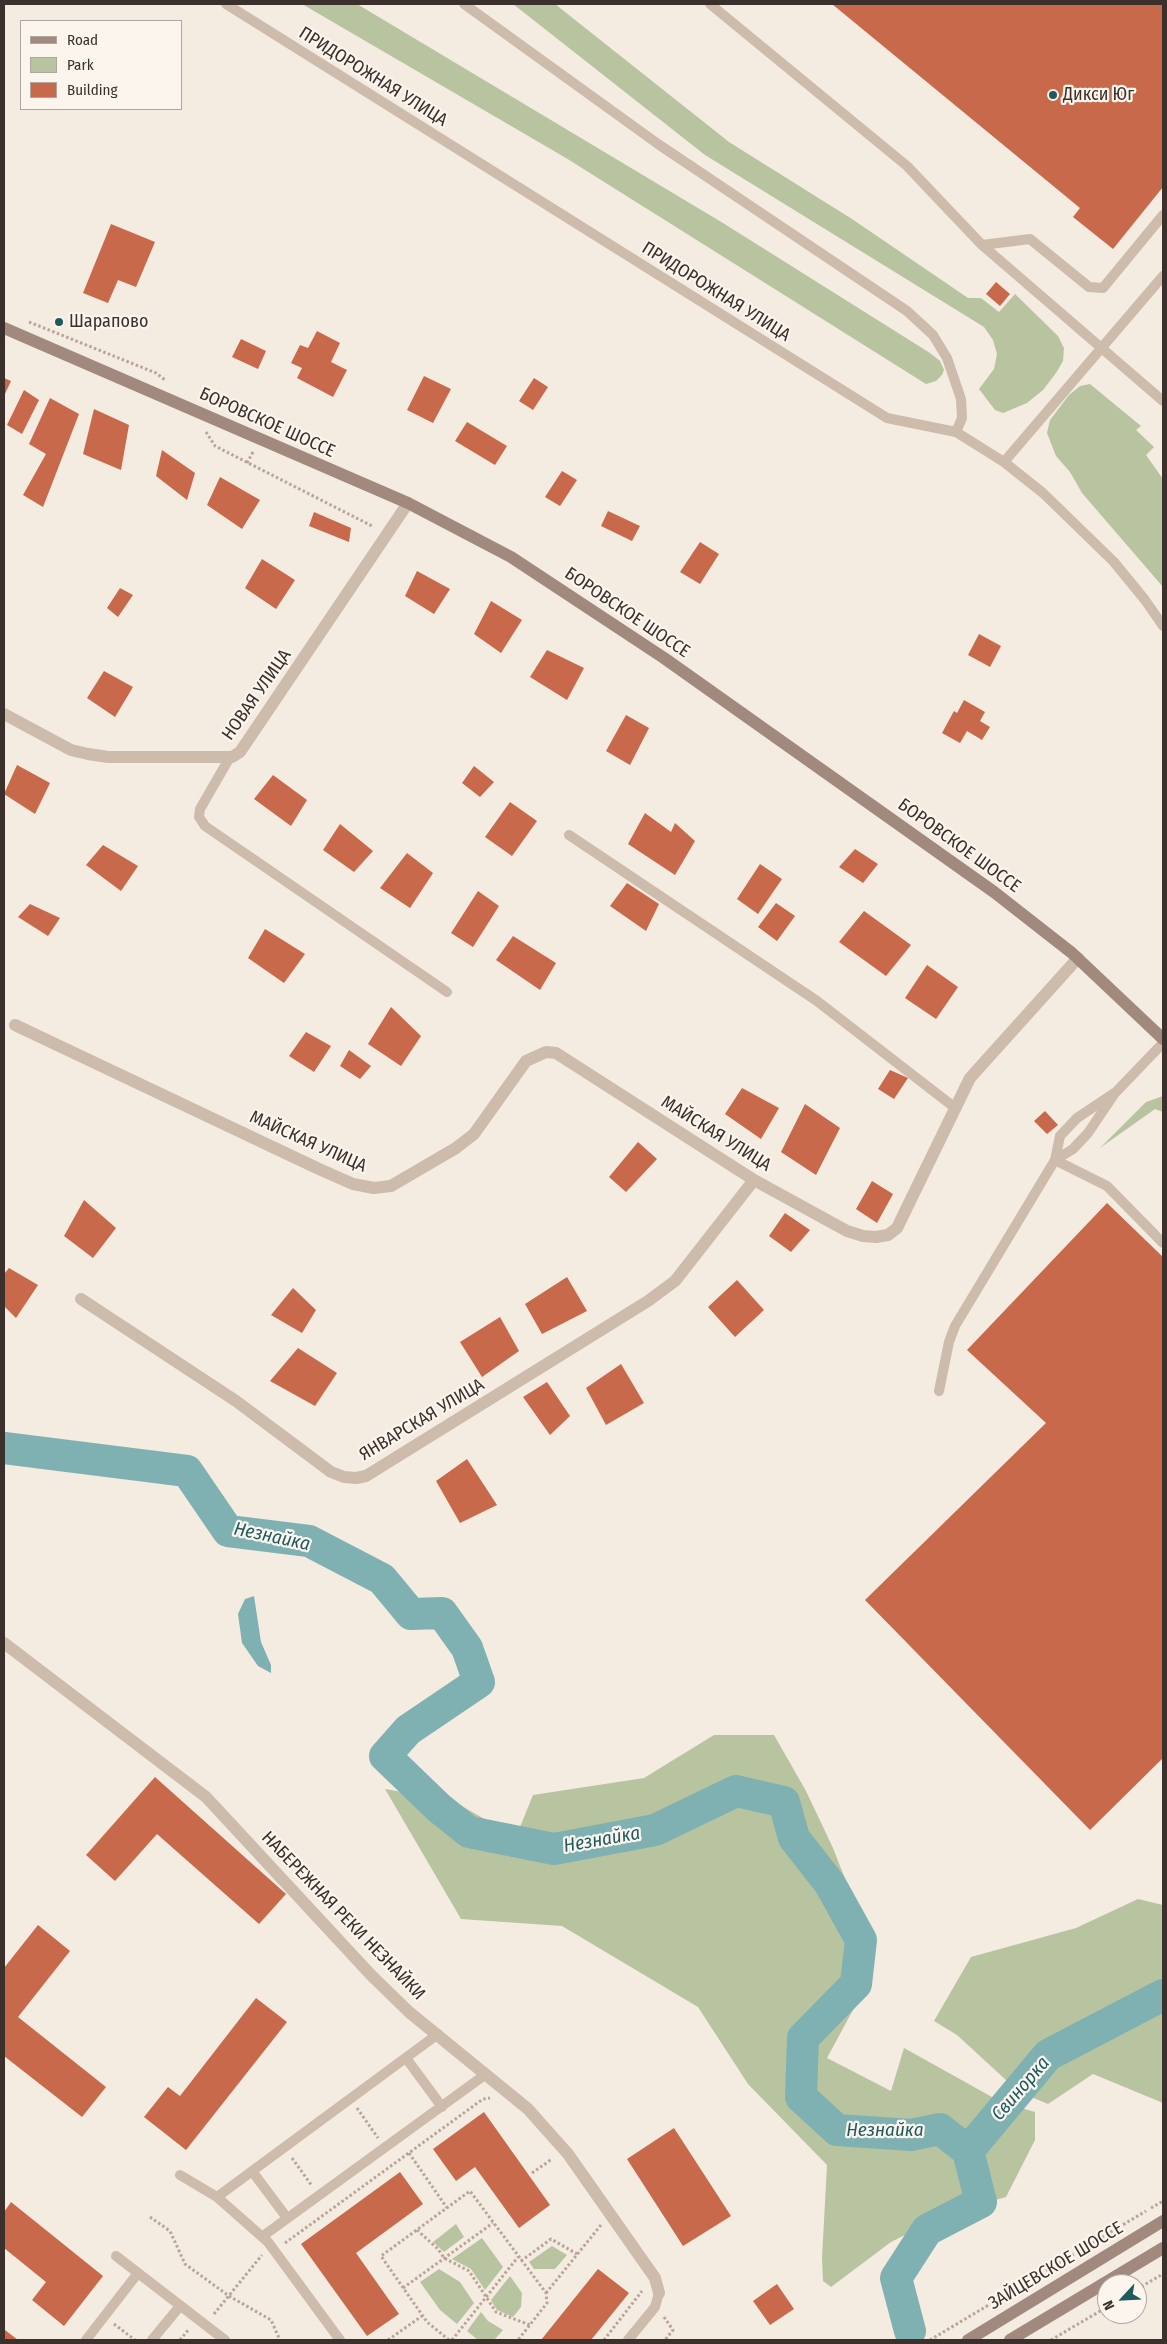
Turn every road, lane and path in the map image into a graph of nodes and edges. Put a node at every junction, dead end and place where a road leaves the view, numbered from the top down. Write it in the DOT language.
graph roads {
  1 [pos="226,4"];
  2 [pos="464,4"];
  3 [pos="710,4"];
  4 [pos="1163,215"];
  5 [pos="982,245"];
  6 [pos="1163,276"];
  7 [pos="4,328"];
  8 [pos="1102,348"];
  9 [pos="1163,401"];
  10 [pos="204,428"];
  11 [pos="956,432"];
  12 [pos="255,450"];
  13 [pos="1004,462"];
  14 [pos="247,463"];
  15 [pos="408,503"];
  16 [pos="387,534"];
  17 [pos="1163,626"];
  18 [pos="4,714"];
  19 [pos="230,757"];
  20 [pos="569,835"];
  21 [pos="1078,958"];
  22 [pos="446,992"];
  23 [pos="15,1025"];
  24 [pos="1162,1037"];
  25 [pos="1116,1092"];
  26 [pos="954,1107"];
  27 [pos="1055,1160"];
  28 [pos="754,1180"];
  29 [pos="1163,1243"];
  30 [pos="81,1298"];
  31 [pos="939,1391"];
  32 [pos="4,1643"];
  33 [pos="438,2034"];
  34 [pos="406,2058"];
  35 [pos="486,2074"];
  36 [pos="350,2099"];
  37 [pos="496,2103"];
  38 [pos="442,2107"];
  39 [pos="284,2147"];
  40 [pos="385,2148"];
  41 [pos="548,2151"];
  42 [pos="409,2153"];
  43 [pos="553,2159"];
  44 [pos="396,2163"];
  45 [pos="558,2166"];
  46 [pos="252,2171"];
  47 [pos="532,2173"];
  48 [pos="180,2175"];
  49 [pos="319,2195"];
  50 [pos="217,2197"];
  51 [pos="1163,2201"];
  52 [pos="447,2208"];
  53 [pos="330,2210"];
  54 [pos="150,2217"];
  55 [pos="596,2217"];
  56 [pos="287,2218"];
  57 [pos="1163,2221"];
  58 [pos="493,2223"];
  59 [pos="601,2225"];
  60 [pos="417,2230"];
  61 [pos="607,2233"];
  62 [pos="263,2236"];
  63 [pos="285,2243"];
  64 [pos="271,2245"];
  65 [pos="1163,2248"];
  66 [pos="577,2254"];
  67 [pos="116,2256"];
  68 [pos="518,2257"];
  69 [pos="444,2258"];
  70 [pos="522,2261"];
  71 [pos="138,2273"];
  72 [pos="1163,2274"];
  73 [pos="1147,2283"];
  74 [pos="403,2288"];
  75 [pos="645,2288"];
  76 [pos="546,2293"];
  77 [pos="659,2293"];
  78 [pos="229,2296"];
  79 [pos="486,2297"];
  80 [pos="180,2306"];
  81 [pos="1097,2313"];
  82 [pos="422,2316"];
  83 [pos="205,2325"];
  84 [pos="530,2325"];
  85 [pos="86,2340"];
  86 [pos="152,2340"];
  87 [pos="225,2340"];
  88 [pos="280,2340"];
  89 [pos="340,2340"];
  90 [pos="388,2340"];
  91 [pos="451,2340"];
  92 [pos="518,2340"];
  93 [pos="604,2340"];
  94 [pos="628,2340"];
  95 [pos="930,2340"];
  96 [pos="968,2340"];
  97 [pos="1010,2340"];
  98 [pos="1051,2340"];
  1 -- 11 [label="lane, ПРИДОРОЖНАЯ УЛИЦА"];
  2 -- 11 [label="lane"];
  3 -- 5 [label="lane"];
  4 -- 5 [label="lane"];
  5 -- 8 [label="lane"];
  6 -- 8 [label="lane"];
  7 -- 15 [label="main road, БОРОВСКОЕ ШОССЕ"];
  8 -- 9 [label="lane"];
  8 -- 13 [label="lane"];
  10 -- 14 [label="path"];
  11 -- 13 [label="lane, ПРИДОРОЖНАЯ УЛИЦА"];
  12 -- 14 [label="path"];
  13 -- 17 [label="lane, ПРИДОРОЖНАЯ УЛИЦА"];
  14 -- 16 [label="path"];
  15 -- 16 [label="street, НОВАЯ УЛИЦА"];
  15 -- 21 [label="main road, БОРОВСКОЕ ШОССЕ"];
  16 -- 19 [label="street, НОВАЯ УЛИЦА"];
  18 -- 19 [label="street, НОВАЯ УЛИЦА"];
  19 -- 22 [label="lane"];
  20 -- 26 [label="lane"];
  21 -- 24 [label="main road, БОРОВСКОЕ ШОССЕ"];
  21 -- 26 [label="street"];
  23 -- 28 [label="street, МАЙСКАЯ УЛИЦА"];
  24 -- 25 [label="lane"];
  25 -- 27 [label="lane"];
  25 -- 27 [label="lane"];
  26 -- 28 [label="street, МАЙСКАЯ УЛИЦА"];
  27 -- 29 [label="lane"];
  27 -- 31 [label="lane"];
  28 -- 30 [label="street, ЯНВАРСКАЯ УЛИЦА"];
  32 -- 33 [label="street, НАБЕРЕЖНАЯ РЕКИ НЕЗНАЙКИ"];
  33 -- 34 [label="lane"];
  33 -- 35 [label="street, НАБЕРЕЖНАЯ РЕКИ НЕЗНАЙКИ"];
  34 -- 36 [label="lane"];
  34 -- 38 [label="lane"];
  35 -- 38 [label="lane"];
  35 -- 77 [label="street, НАБЕРЕЖНАЯ РЕКИ НЕЗНАЙКИ"];
  36 -- 39 [label="lane"];
  36 -- 40 [label="path"];
  37 -- 42 [label="path"];
  38 -- 40 [label="lane"];
  39 -- 46 [label="lane"];
  39 -- 49 [label="path"];
  40 -- 44 [label="path"];
  40 -- 49 [label="lane"];
  41 -- 43 [label="path"];
  42 -- 44 [label="path"];
  42 -- 52 [label="path"];
  43 -- 45 [label="path"];
  43 -- 47 [label="path"];
  44 -- 53 [label="path"];
  46 -- 50 [label="lane"];
  46 -- 56 [label="lane"];
  48 -- 50 [label="lane"];
  49 -- 53 [label="path"];
  49 -- 56 [label="lane"];
  50 -- 62 [label="lane"];
  51 -- 95 [label="path"];
  52 -- 58 [label="path"];
  52 -- 60 [label="path"];
  53 -- 63 [label="path"];
  54 -- 78 [label="path"];
  55 -- 59 [label="path"];
  56 -- 62 [label="lane"];
  57 -- 96 [label="main road, ЗАЙЦЕВСКОЕ ШОССЕ"];
  58 -- 68 [label="path"];
  58 -- 69 [label="path"];
  59 -- 61 [label="path"];
  59 -- 66 [label="path"];
  60 -- 69 [label="path"];
  60 -- 74 [label="path"];
  62 -- 64 [label="lane"];
  64 -- 78 [label="path"];
  64 -- 89 [label="lane"];
  65 -- 97 [label="main road"];
  66 -- 70 [label="path"];
  66 -- 76 [label="path"];
  67 -- 71 [label="lane"];
  68 -- 70 [label="path"];
  68 -- 79 [label="path"];
  69 -- 74 [label="path"];
  69 -- 79 [label="path"];
  70 -- 76 [label="path"];
  71 -- 80 [label="lane"];
  71 -- 85 [label="lane"];
  72 -- 73 [label="path"];
  74 -- 82 [label="path"];
  75 -- 93 [label="path"];
  76 -- 84 [label="path"];
  77 -- 94 [label="lane"];
  78 -- 83 [label="path"];
  78 -- 88 [label="path"];
  79 -- 84 [label="path"];
  79 -- 91 [label="path"];
  80 -- 83 [label="lane"];
  80 -- 86 [label="lane"];
  81 -- 98 [label="path"];
  82 -- 90 [label="path"];
  82 -- 91 [label="path"];
  83 -- 87 [label="lane"];
  84 -- 92 [label="path"];
}
